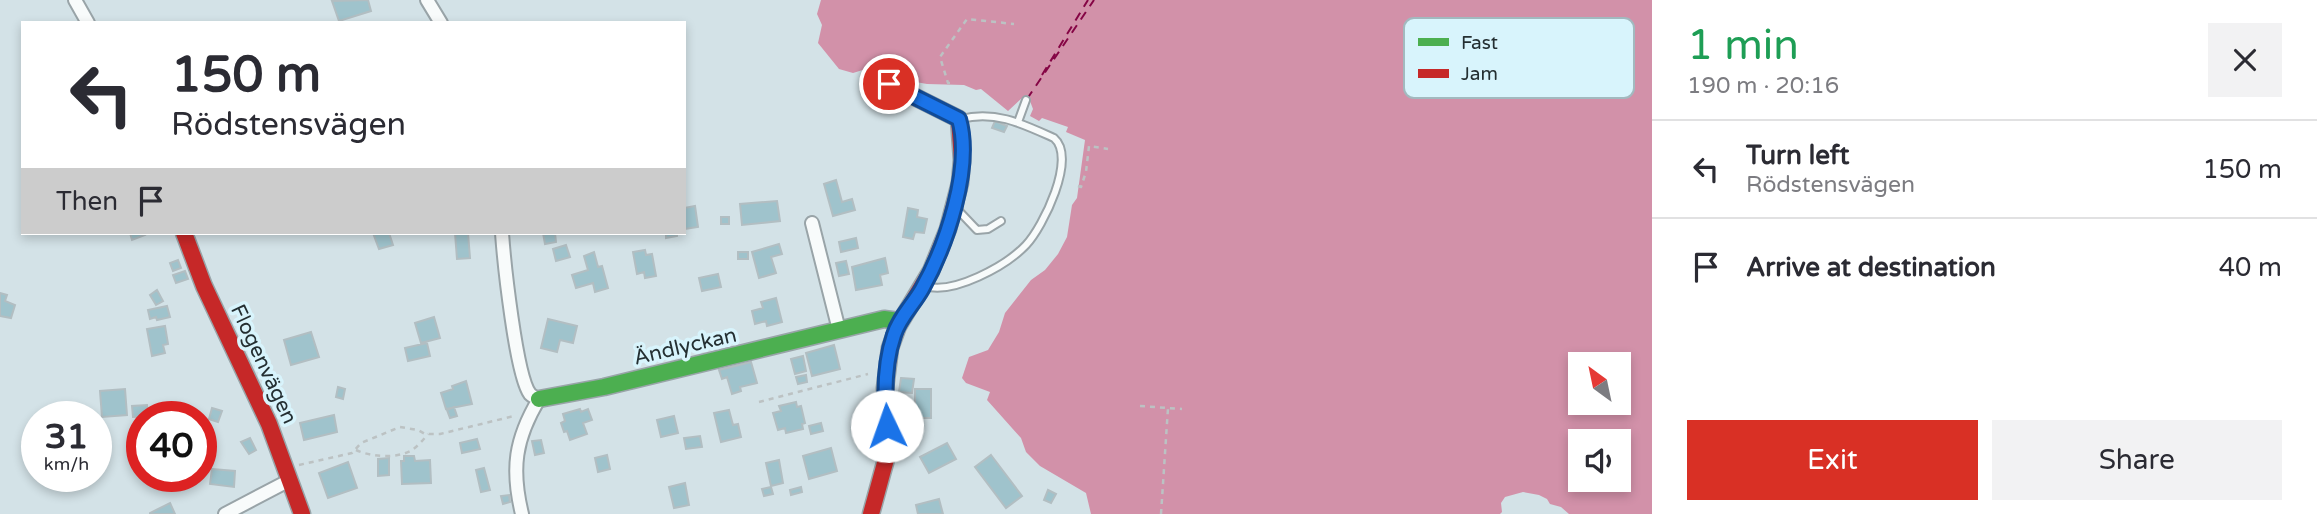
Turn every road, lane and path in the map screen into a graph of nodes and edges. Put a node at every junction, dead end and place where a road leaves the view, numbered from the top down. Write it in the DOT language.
graph roads {
  1 [pos="75,0"];
  2 [pos="427,0"];
  3 [pos="87,21"];
  4 [pos="439,21"];
  5 [pos="1014,24"];
  6 [pos="950,83"];
  7 [pos="889,84"];
  8 [pos="1026,100"];
  9 [pos="959,119"];
  10 [pos="1018,122"];
  11 [pos="1108,149"];
  12 [pos="1078,186"];
  13 [pos="954,204"];
  14 [pos="1001,221"];
  15 [pos="812,223"];
  16 [pos="185,235"];
  17 [pos="502,235"];
  18 [pos="923,286"];
  19 [pos="899,321"];
  20 [pos="839,330"];
  21 [pos="887,369"];
  22 [pos="760,402"];
  23 [pos="536,406"];
  24 [pos="1140,406"];
  25 [pos="1168,408"];
  26 [pos="1182,409"];
  27 [pos="429,434"];
  28 [pos="356,450"];
  29 [pos="288,474"];
  30 [pos="225,514"];
  31 [pos="302,514"];
  32 [pos="522,514"];
  33 [pos="871,514"];
  34 [pos="1161,514"];
  1 -- 3 [label="street"];
  2 -- 4 [label="street"];
  5 -- 6 [label="path"];
  7 -- 9 [label="street"];
  8 -- 10 [label="lane"];
  9 -- 10 [label="lane"];
  9 -- 13 [label="street"];
  10 -- 18 [label="lane"];
  11 -- 12 [label="path"];
  13 -- 14 [label="lane"];
  13 -- 18 [label="street"];
  15 -- 20 [label="street"];
  16 -- 29 [label="street, Flogenvägen"];
  17 -- 23 [label="street"];
  18 -- 19 [label="street"];
  19 -- 20 [label="street, Ändlyckan"];
  19 -- 21 [label="street"];
  20 -- 23 [label="street, Ändlyckan"];
  21 -- 22 [label="path"];
  21 -- 33 [label="street"];
  23 -- 27 [label="path"];
  23 -- 32 [label="street"];
  24 -- 25 [label="path"];
  25 -- 26 [label="path"];
  25 -- 34 [label="path"];
  27 -- 28 [label="path"];
  27 -- 28 [label="path"];
  28 -- 29 [label="path"];
  29 -- 30 [label="street"];
  29 -- 31 [label="street, Flogenvägen"];
}
